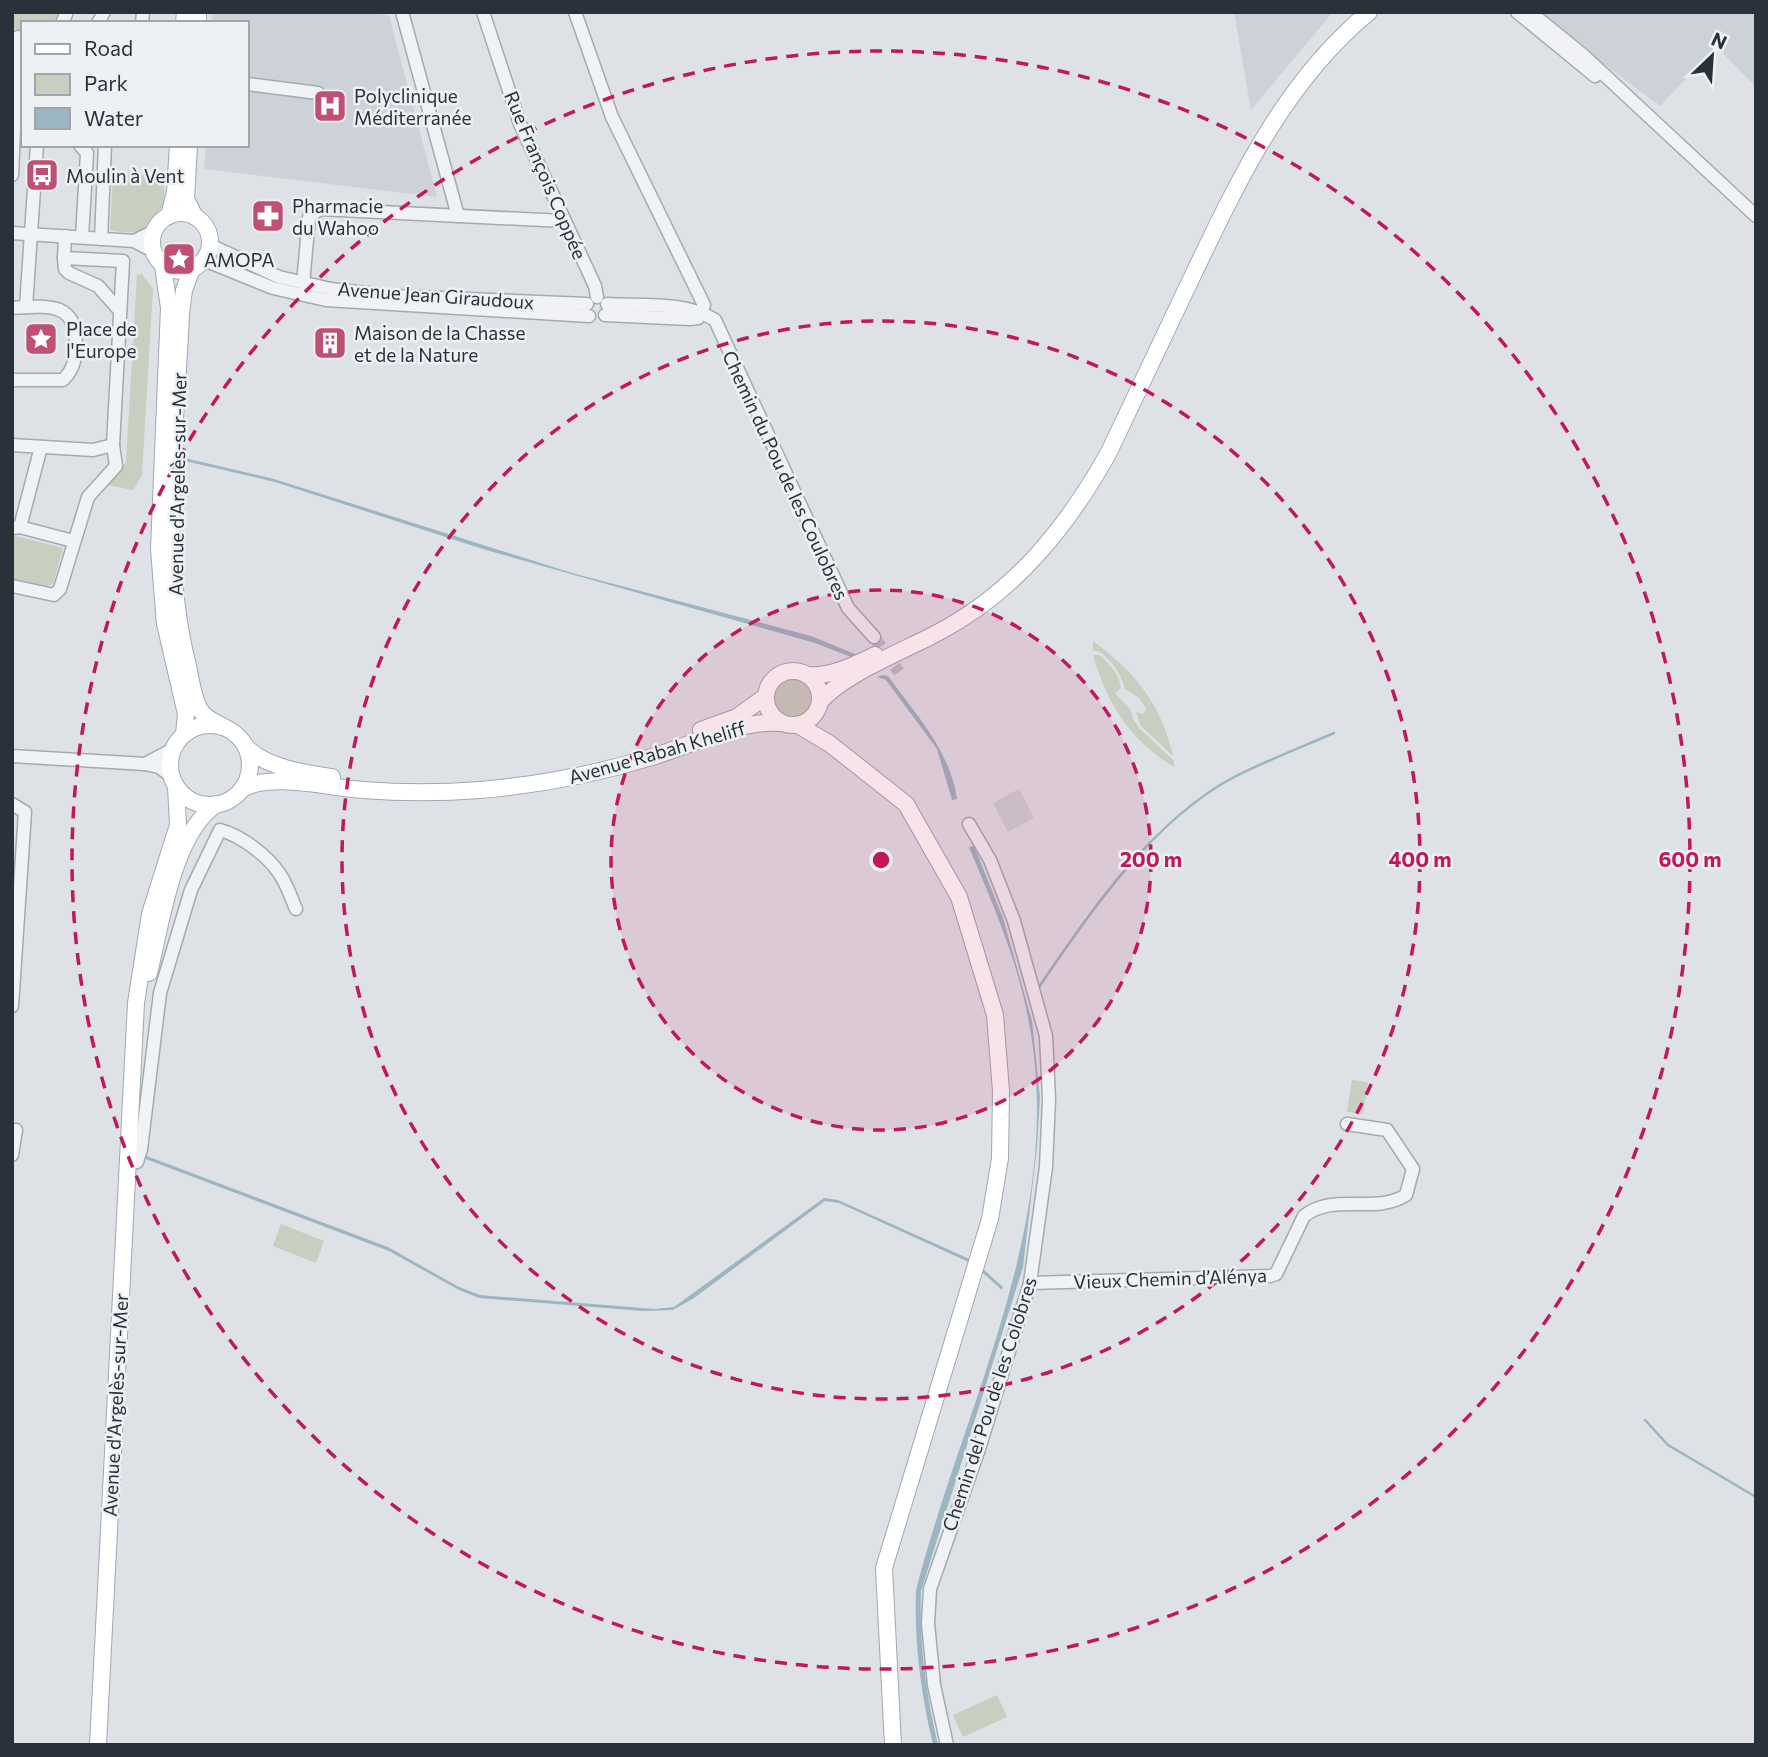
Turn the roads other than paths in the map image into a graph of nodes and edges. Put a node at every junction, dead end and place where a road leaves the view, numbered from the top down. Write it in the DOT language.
graph roads {
  1 [pos="402,12"];
  2 [pos="483,12"];
  3 [pos="575,12"];
  4 [pos="1356,12"];
  5 [pos="1369,12"];
  6 [pos="1517,12"];
  7 [pos="1530,12"];
  8 [pos="18,36"];
  9 [pos="248,84"];
  10 [pos="318,93"];
  11 [pos="1638,108"];
  12 [pos="37,147"];
  13 [pos="82,147"];
  14 [pos="105,147"];
  15 [pos="178,147"];
  16 [pos="190,147"];
  17 [pos="12,175"];
  18 [pos="1756,215"];
  19 [pos="170,216"];
  20 [pos="458,216"];
  21 [pos="195,217"];
  22 [pos="563,221"];
  23 [pos="154,231"];
  24 [pos="12,233"];
  25 [pos="31,234"];
  26 [pos="65,236"];
  27 [pos="82,237"];
  28 [pos="101,239"];
  29 [pos="134,241"];
  30 [pos="153,251"];
  31 [pos="64,258"];
  32 [pos="202,258"];
  33 [pos="163,266"];
  34 [pos="303,284"];
  35 [pos="694,292"];
  36 [pos="26,307"];
  37 [pos="597,307"];
  38 [pos="12,308"];
  39 [pos="681,308"];
  40 [pos="120,311"];
  41 [pos="701,312"];
  42 [pos="12,380"];
  43 [pos="12,445"];
  44 [pos="113,445"];
  45 [pos="41,447"];
  46 [pos="16,527"];
  47 [pos="73,541"];
  48 [pos="12,586"];
  49 [pos="874,637"];
  50 [pos="808,675"];
  51 [pos="766,696"];
  52 [pos="818,708"];
  53 [pos="780,723"];
  54 [pos="798,725"];
  55 [pos="224,727"];
  56 [pos="184,734"];
  57 [pos="830,744"];
  58 [pos="246,747"];
  59 [pos="173,749"];
  60 [pos="12,757"];
  61 [pos="145,764"];
  62 [pos="174,781"];
  63 [pos="242,789"];
  64 [pos="12,804"];
  65 [pos="217,804"];
  66 [pos="969,824"];
  67 [pos="296,909"];
  68 [pos="15,920"];
  69 [pos="12,1006"];
  70 [pos="132,1064"];
  71 [pos="1347,1124"];
  72 [pos="16,1130"];
  73 [pos="12,1155"];
  74 [pos="137,1163"];
  75 [pos="1030,1283"];
  76 [pos="98,1745"];
  77 [pos="893,1745"];
  78 [pos="947,1745"];
  1 -- 20 [label="street"];
  2 -- 22 [label="street, Rue François Coppée"];
  3 -- 35 [label="street"];
  4 -- 50 [label="main road"];
  5 -- 52 [label="main road"];
  6 -- 11 [label="street"];
  7 -- 11 [label="street"];
  8 -- 17 [label="street"];
  9 -- 10 [label="street"];
  11 -- 18 [label="street"];
  12 -- 25 [label="street"];
  13 -- 27 [label="street"];
  14 -- 28 [label="street"];
  15 -- 19 [label="main road"];
  16 -- 21 [label="main road"];
  19 -- 21 [label="main road"];
  19 -- 23 [label="main road"];
  20 -- 22 [label="street"];
  20 -- 34 [label="street"];
  21 -- 32 [label="main road"];
  22 -- 37 [label="street, Rue François Coppée"];
  23 -- 29 [label="street"];
  23 -- 30 [label="main road"];
  24 -- 25 [label="street"];
  25 -- 26 [label="street"];
  25 -- 36 [label="street"];
  26 -- 27 [label="street"];
  26 -- 31 [label="street"];
  27 -- 28 [label="street"];
  28 -- 29 [label="street"];
  29 -- 30 [label="street"];
  30 -- 33 [label="main road"];
  31 -- 40 [label="street"];
  31 -- 40 [label="street"];
  32 -- 33 [label="main road"];
  32 -- 34 [label="street, Avenue Jean Giraudoux"];
  32 -- 37 [label="street, Avenue Jean Giraudoux"];
  32 -- 55 [label="main road, Avenue d'Argelès-sur-Mer"];
  33 -- 56 [label="main road, Avenue d'Argelès-sur-Mer"];
  34 -- 37 [label="street, Avenue Jean Giraudoux"];
  35 -- 39 [label="street"];
  35 -- 41 [label="street"];
  36 -- 38 [label="street"];
  36 -- 42 [label="street"];
  37 -- 39 [label="street, Avenue Jean Giraudoux"];
  37 -- 41 [label="street, Avenue Jean Giraudoux"];
  39 -- 41 [label="street, Avenue Jean Giraudoux"];
  40 -- 44 [label="street"];
  41 -- 49 [label="street, Chemin du Pou de les Coulobres"];
  43 -- 45 [label="street"];
  44 -- 45 [label="street"];
  44 -- 47 [label="street"];
  45 -- 46 [label="street"];
  46 -- 47 [label="street"];
  47 -- 48 [label="street"];
  50 -- 51 [label="main road"];
  50 -- 52 [label="main road"];
  51 -- 53 [label="main road"];
  51 -- 58 [label="main road, Avenue Rabah Kheliff"];
  52 -- 54 [label="main road"];
  52 -- 57 [label="main road"];
  53 -- 54 [label="main road"];
  53 -- 63 [label="main road, Avenue Rabah Kheliff"];
  54 -- 57 [label="main road"];
  55 -- 56 [label="main road"];
  55 -- 58 [label="main road"];
  56 -- 59 [label="main road"];
  57 -- 77 [label="main road"];
  58 -- 63 [label="main road"];
  59 -- 61 [label="street"];
  59 -- 62 [label="main road"];
  60 -- 61 [label="street"];
  61 -- 62 [label="street"];
  62 -- 65 [label="main road"];
  62 -- 70 [label="main road, Avenue d'Argelès-sur-Mer"];
  63 -- 65 [label="main road"];
  64 -- 68 [label="street"];
  65 -- 70 [label="main road, Avenue d'Argelès-sur-Mer"];
  66 -- 75 [label="street, Chemin del Pou de les Colobres"];
  67 -- 74 [label="street"];
  68 -- 69 [label="street"];
  70 -- 76 [label="main road, Avenue d'Argelès-sur-Mer"];
  71 -- 75 [label="street, Vieux Chemin d’Alénya"];
  72 -- 73 [label="street"];
  75 -- 78 [label="street, Chemin del Pou de les Colobres"];
}
